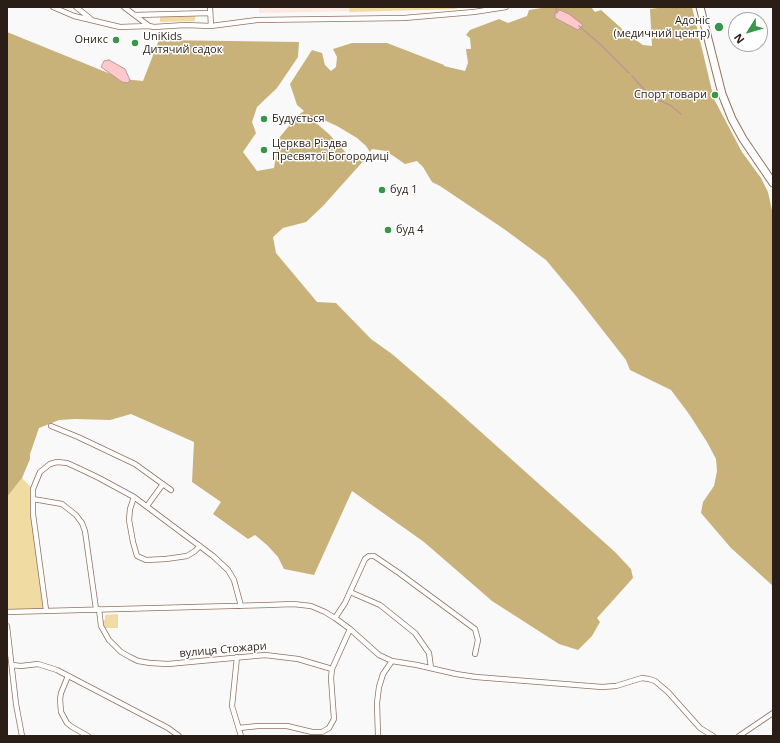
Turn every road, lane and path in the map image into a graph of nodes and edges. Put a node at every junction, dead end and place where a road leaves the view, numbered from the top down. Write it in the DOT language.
graph roads {
  1 [pos="53,7"];
  2 [pos="76,7"];
  3 [pos="125,7"];
  4 [pos="210,7"];
  5 [pos="506,7"];
  6 [pos="700,7"];
  7 [pos="210,13"];
  8 [pos="135,15"];
  9 [pos="92,20"];
  10 [pos="149,26"];
  11 [pos="211,26"];
  12 [pos="773,183"];
  13 [pos="51,426"];
  14 [pos="163,484"];
  15 [pos="171,490"];
  16 [pos="134,498"];
  17 [pos="33,499"];
  18 [pos="147,506"];
  19 [pos="200,546"];
  20 [pos="350,592"];
  21 [pos="241,606"];
  22 [pos="98,609"];
  23 [pos="46,610"];
  24 [pos="7,612"];
  25 [pos="335,618"];
  26 [pos="7,626"];
  27 [pos="350,629"];
  28 [pos="474,654"];
  29 [pos="237,657"];
  30 [pos="392,661"];
  31 [pos="12,665"];
  32 [pos="431,668"];
  33 [pos="332,669"];
  34 [pos="68,676"];
  35 [pos="773,713"];
  36 [pos="239,728"];
  37 [pos="22,736"];
  38 [pos="88,736"];
  39 [pos="179,736"];
  40 [pos="241,736"];
  41 [pos="378,736"];
  42 [pos="713,736"];
  43 [pos="739,736"];
  1 -- 9 [label="street"];
  2 -- 9 [label="street"];
  3 -- 8 [label="street"];
  4 -- 7 [label="street"];
  5 -- 11 [label="street"];
  6 -- 12 [label="main road"];
  7 -- 8 [label="street"];
  7 -- 11 [label="street"];
  8 -- 10 [label="street"];
  9 -- 10 [label="street"];
  10 -- 11 [label="street"];
  13 -- 14 [label="street"];
  14 -- 15 [label="street"];
  14 -- 18 [label="street"];
  16 -- 17 [label="street"];
  16 -- 18 [label="street"];
  16 -- 19 [label="street"];
  17 -- 22 [label="street, вулиця Стожари"];
  17 -- 23 [label="street"];
  18 -- 19 [label="street"];
  19 -- 21 [label="street"];
  20 -- 25 [label="street"];
  20 -- 28 [label="street"];
  20 -- 32 [label="street"];
  21 -- 22 [label="street"];
  21 -- 25 [label="street"];
  22 -- 23 [label="street"];
  22 -- 29 [label="street, вулиця Стожари"];
  23 -- 24 [label="street"];
  25 -- 27 [label="street"];
  26 -- 31 [label="street"];
  27 -- 30 [label="street"];
  27 -- 33 [label="street"];
  29 -- 33 [label="street, вулиця Стожари"];
  29 -- 36 [label="street"];
  30 -- 32 [label="street"];
  30 -- 41 [label="street"];
  31 -- 34 [label="street"];
  31 -- 37 [label="street"];
  32 -- 42 [label="street"];
  33 -- 36 [label="street"];
  34 -- 38 [label="street"];
  34 -- 39 [label="street"];
  35 -- 43 [label="street"];
  36 -- 40 [label="street"];
}
